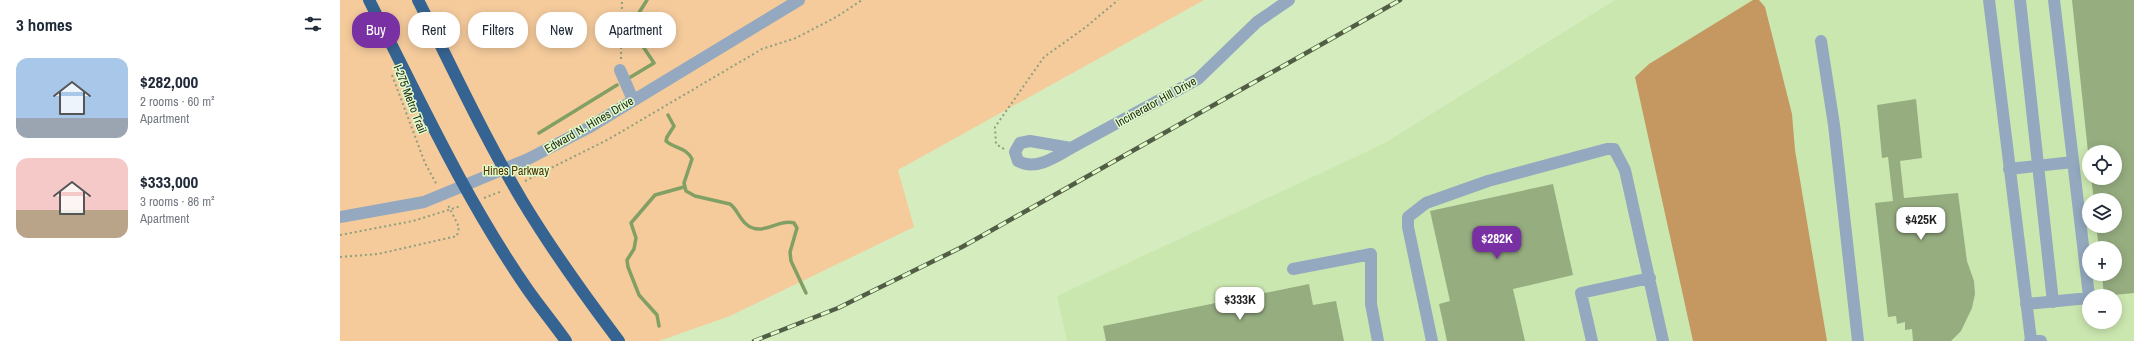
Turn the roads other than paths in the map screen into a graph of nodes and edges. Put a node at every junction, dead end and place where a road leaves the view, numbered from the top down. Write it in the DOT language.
graph roads {
  1 [pos="369,0"];
  2 [pos="418,0"];
  3 [pos="799,0"];
  4 [pos="1289,0"];
  5 [pos="1989,0"];
  6 [pos="2020,0"];
  7 [pos="2054,0"];
  8 [pos="1820,41"];
  9 [pos="620,70"];
  10 [pos="633,100"];
  11 [pos="1071,148"];
  12 [pos="2073,162"];
  13 [pos="2038,166"];
  14 [pos="2009,169"];
  15 [pos="340,217"];
  16 [pos="1293,269"];
  17 [pos="1650,278"];
  18 [pos="2088,289"];
  19 [pos="2082,298"];
  20 [pos="2053,302"];
  21 [pos="2026,304"];
  22 [pos="566,341"];
  23 [pos="619,341"];
  24 [pos="1378,341"];
  25 [pos="1432,341"];
  26 [pos="1592,341"];
  27 [pos="1663,341"];
  28 [pos="1858,341"];
  29 [pos="2034,341"];
  1 -- 22 [label="highway"];
  2 -- 23 [label="highway"];
  3 -- 10 [label="street, Edward N. Hines Drive"];
  4 -- 11 [label="street, Incinerator Hill Drive"];
  5 -- 14 [label="street"];
  6 -- 13 [label="street"];
  7 -- 12 [label="street"];
  8 -- 28 [label="street"];
  9 -- 10 [label="street"];
  10 -- 15 [label="street, Edward N. Hines Drive"];
  11 -- 11 [label="street, Incinerator Hill Drive"];
  12 -- 13 [label="street"];
  12 -- 18 [label="street"];
  13 -- 14 [label="street"];
  13 -- 20 [label="street"];
  14 -- 21 [label="street"];
  16 -- 24 [label="street"];
  17 -- 25 [label="street"];
  17 -- 26 [label="street"];
  17 -- 27 [label="street"];
  19 -- 20 [label="street"];
  20 -- 21 [label="street"];
  21 -- 29 [label="street"];
}
